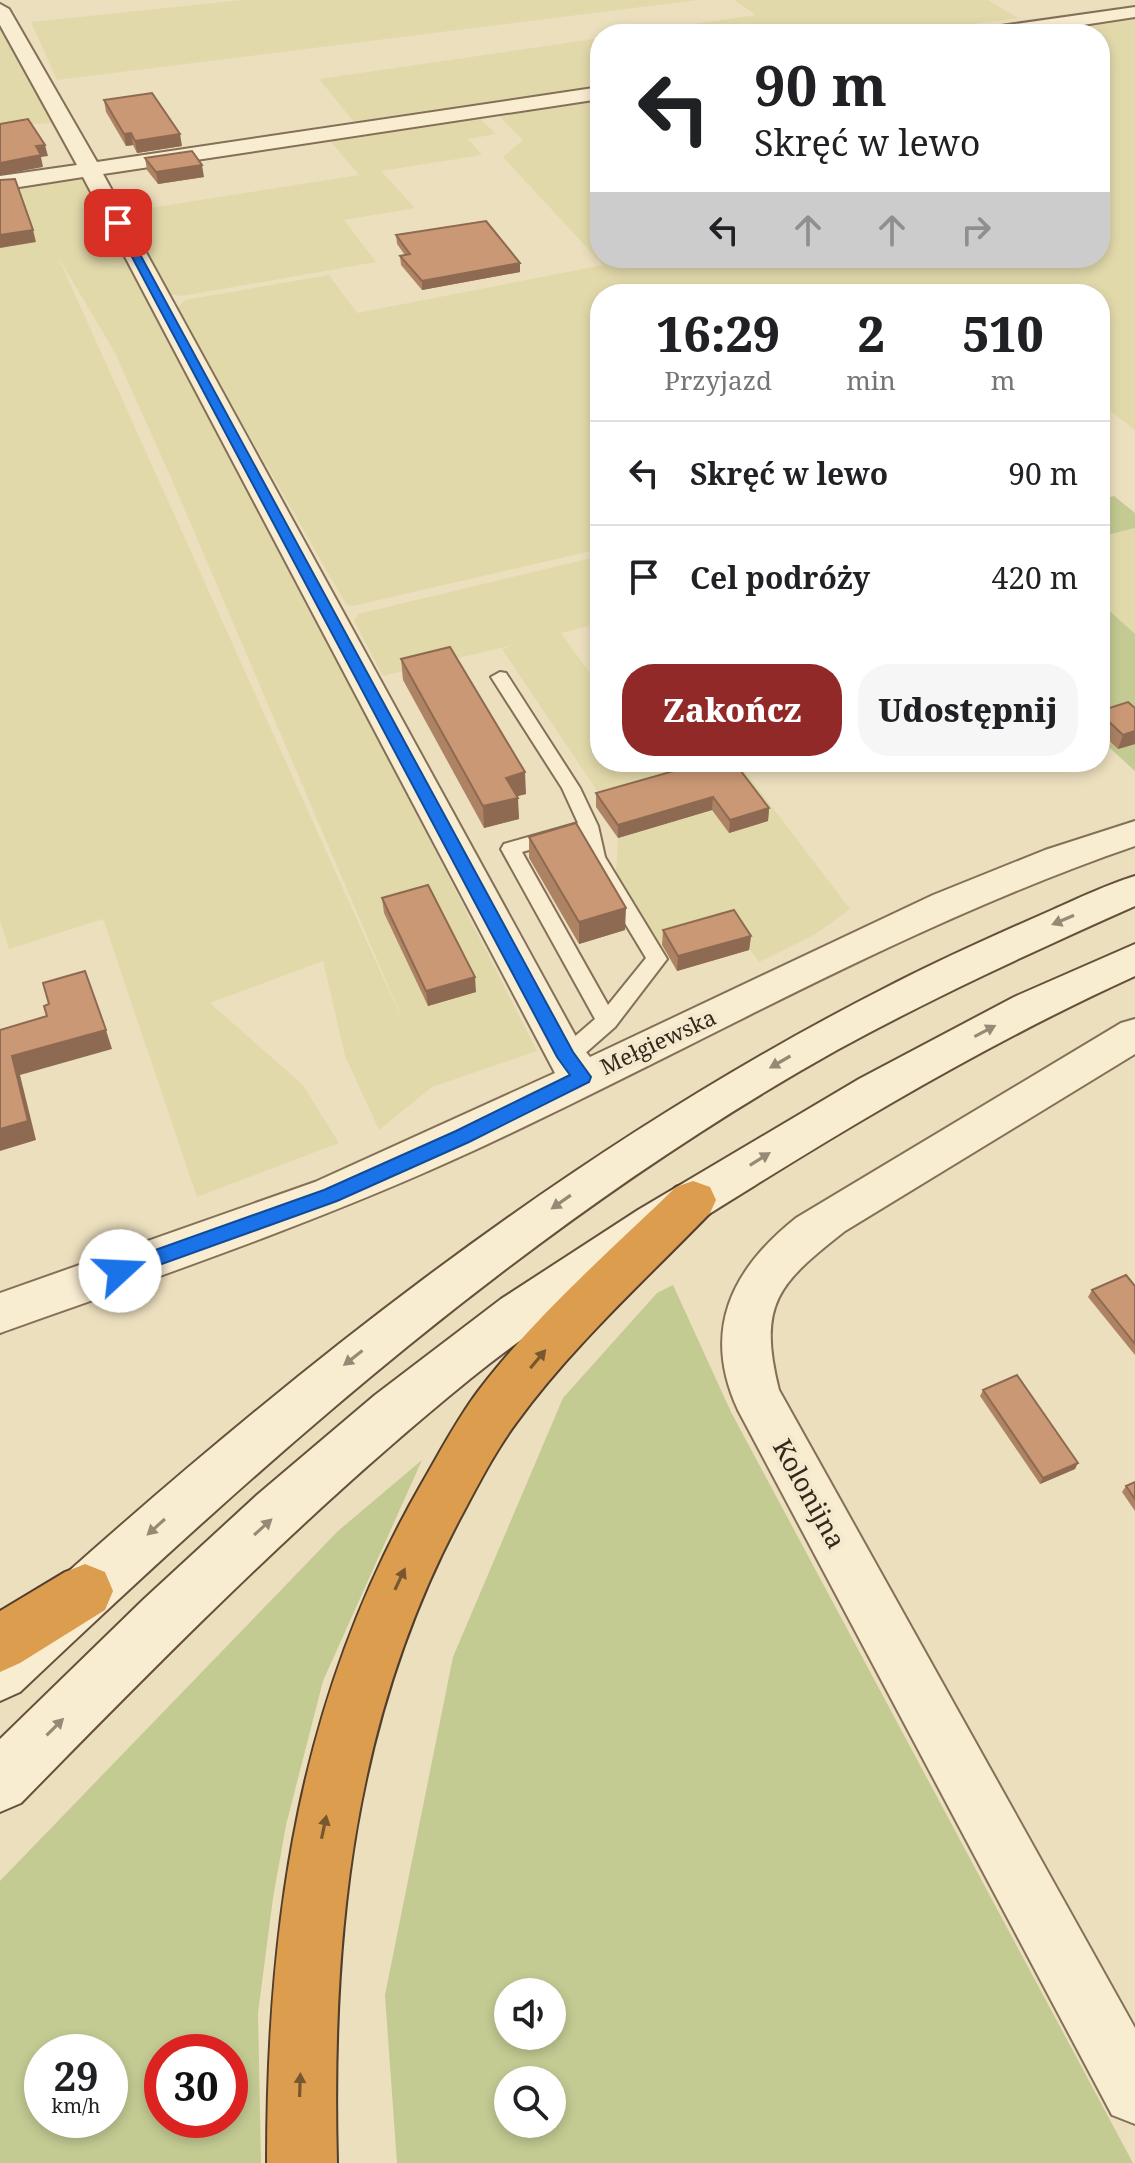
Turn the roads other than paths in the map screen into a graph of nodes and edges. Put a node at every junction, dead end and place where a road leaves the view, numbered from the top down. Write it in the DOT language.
graph roads {
  1 [pos="0,9"];
  2 [pos="1135,12"];
  3 [pos="1054,24"];
  4 [pos="590,94"];
  5 [pos="90,169"];
  6 [pos="0,183"];
  7 [pos="500,677"];
  8 [pos="589,826"];
  9 [pos="1135,833"];
  10 [pos="1135,890"];
  11 [pos="1135,959"];
  12 [pos="607,1021"];
  13 [pos="1135,1034"];
  14 [pos="574,1067"];
  15 [pos="693,1200"];
  16 [pos="0,1313"];
  17 [pos="85,1591"];
  18 [pos="0,1643"];
  19 [pos="0,1672"];
  20 [pos="0,1782"];
  21 [pos="1135,2092"];
  22 [pos="302,2163"];
  1 -- 5 [label="street"];
  2 -- 3 [label="street"];
  4 -- 5 [label="street"];
  5 -- 6 [label="street"];
  5 -- 14 [label="street"];
  7 -- 8 [label="lane"];
  8 -- 12 [label="lane"];
  8 -- 12 [label="lane"];
  9 -- 14 [label="street, Mełgiewska"];
  10 -- 17 [label="main road, one-way"];
  15 -- 11 [label="main road, one-way"];
  12 -- 14 [label="lane"];
  13 -- 21 [label="street, Kolonijna"];
  14 -- 16 [label="street, Mełgiewska"];
  20 -- 15 [label="main road, one-way"];
  22 -- 15 [label="highway, one-way"];
  17 -- 18 [label="highway"];
  17 -- 19 [label="main road"];
}
